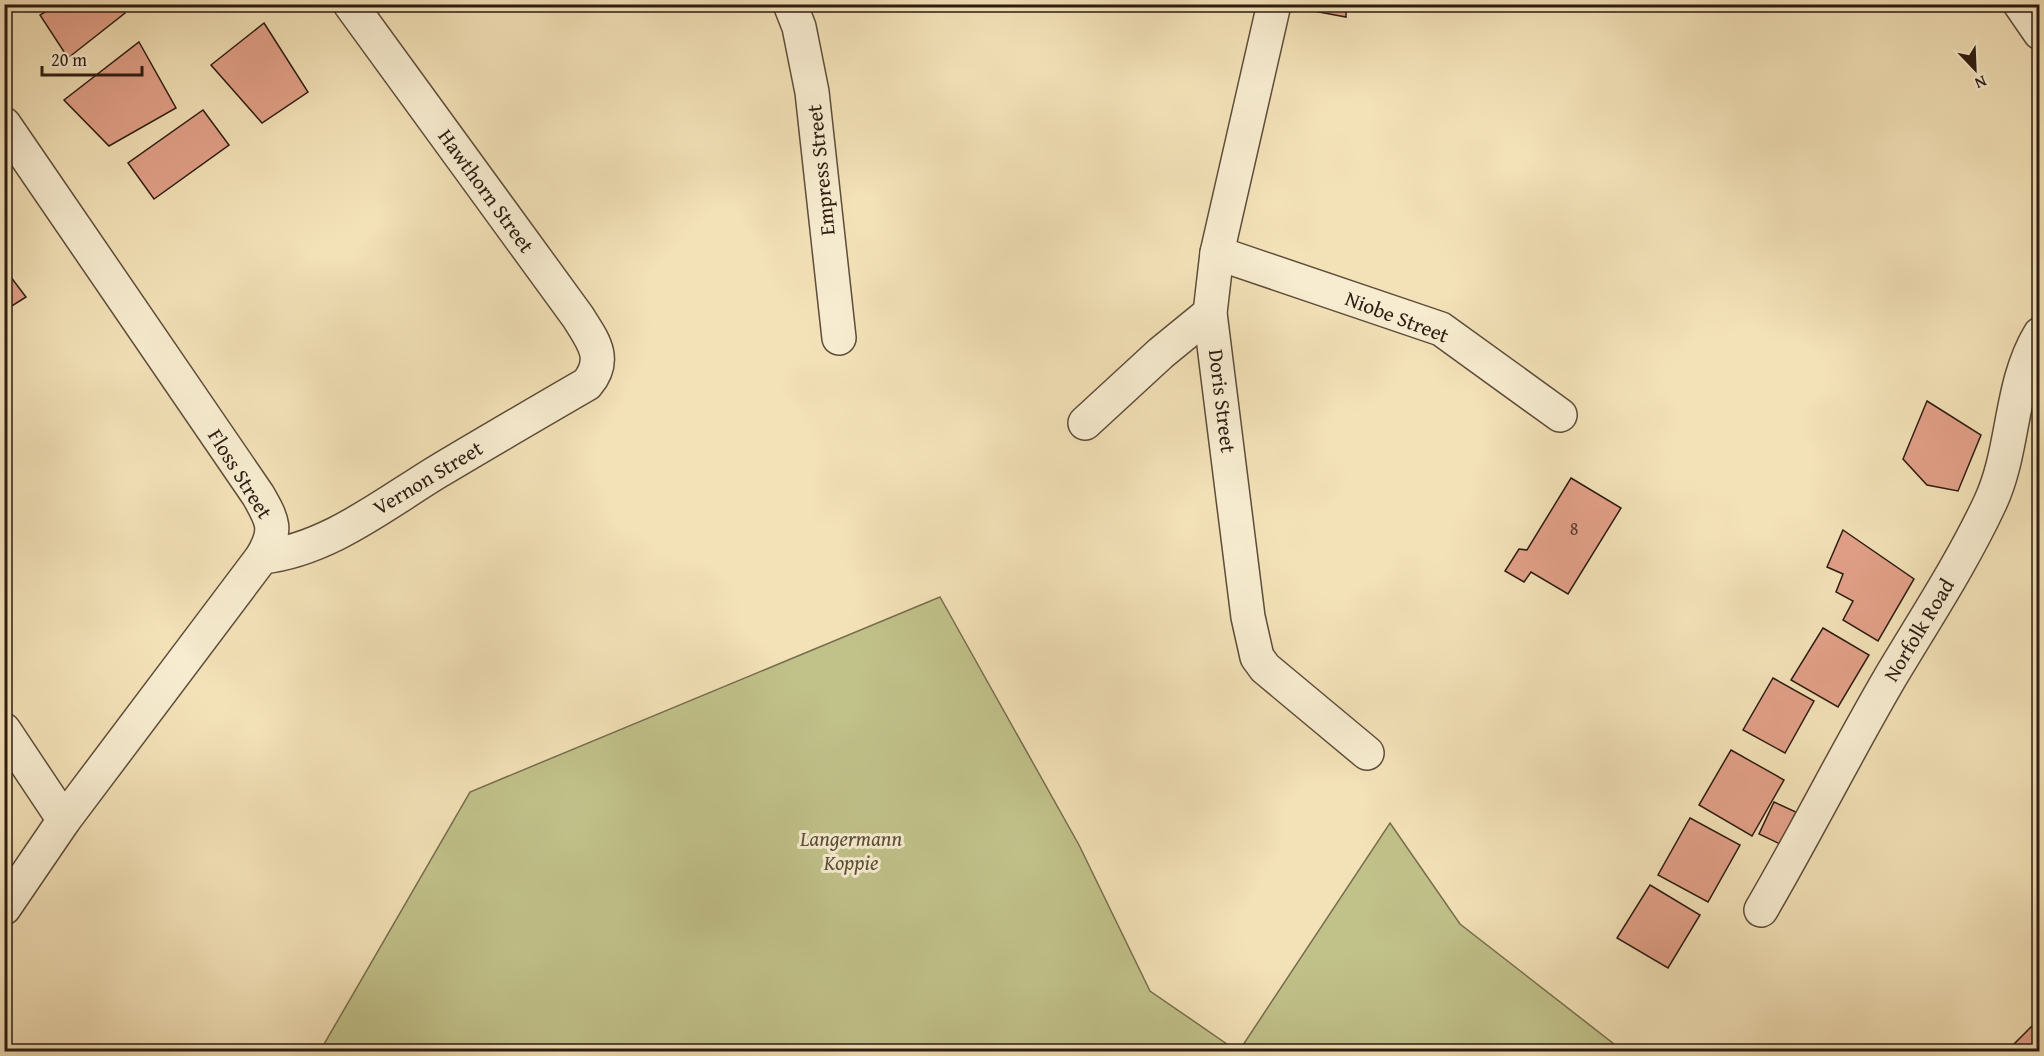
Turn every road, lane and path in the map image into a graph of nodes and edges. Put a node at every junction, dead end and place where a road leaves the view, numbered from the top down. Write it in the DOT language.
graph roads {
  1 [pos="350,4"];
  2 [pos="790,4"];
  3 [pos="1274,4"];
  4 [pos="2020,4"];
  5 [pos="2040,33"];
  6 [pos="4,124"];
  7 [pos="1217,253"];
  8 [pos="1210,313"];
  9 [pos="2040,334"];
  10 [pos="839,338"];
  11 [pos="587,384"];
  12 [pos="1560,415"];
  13 [pos="1085,423"];
  14 [pos="262,557"];
  15 [pos="4,730"];
  16 [pos="1367,753"];
  17 [pos="64,820"];
  18 [pos="4,908"];
  19 [pos="1761,910"];
  1 -- 11 [label="street, Hawthorn Street"];
  2 -- 10 [label="street, Empress Street"];
  3 -- 7 [label="street, Doris Street"];
  4 -- 5 [label="street"];
  6 -- 14 [label="street, Floss Street"];
  7 -- 8 [label="street, Doris Street"];
  7 -- 12 [label="street, Niobe Street"];
  8 -- 13 [label="street"];
  8 -- 16 [label="street, Doris Street"];
  9 -- 19 [label="street, Norfolk Road"];
  11 -- 14 [label="street, Vernon Street"];
  14 -- 17 [label="street, Floss Street"];
  15 -- 17 [label="street"];
  17 -- 18 [label="street, Floss Street"];
}
